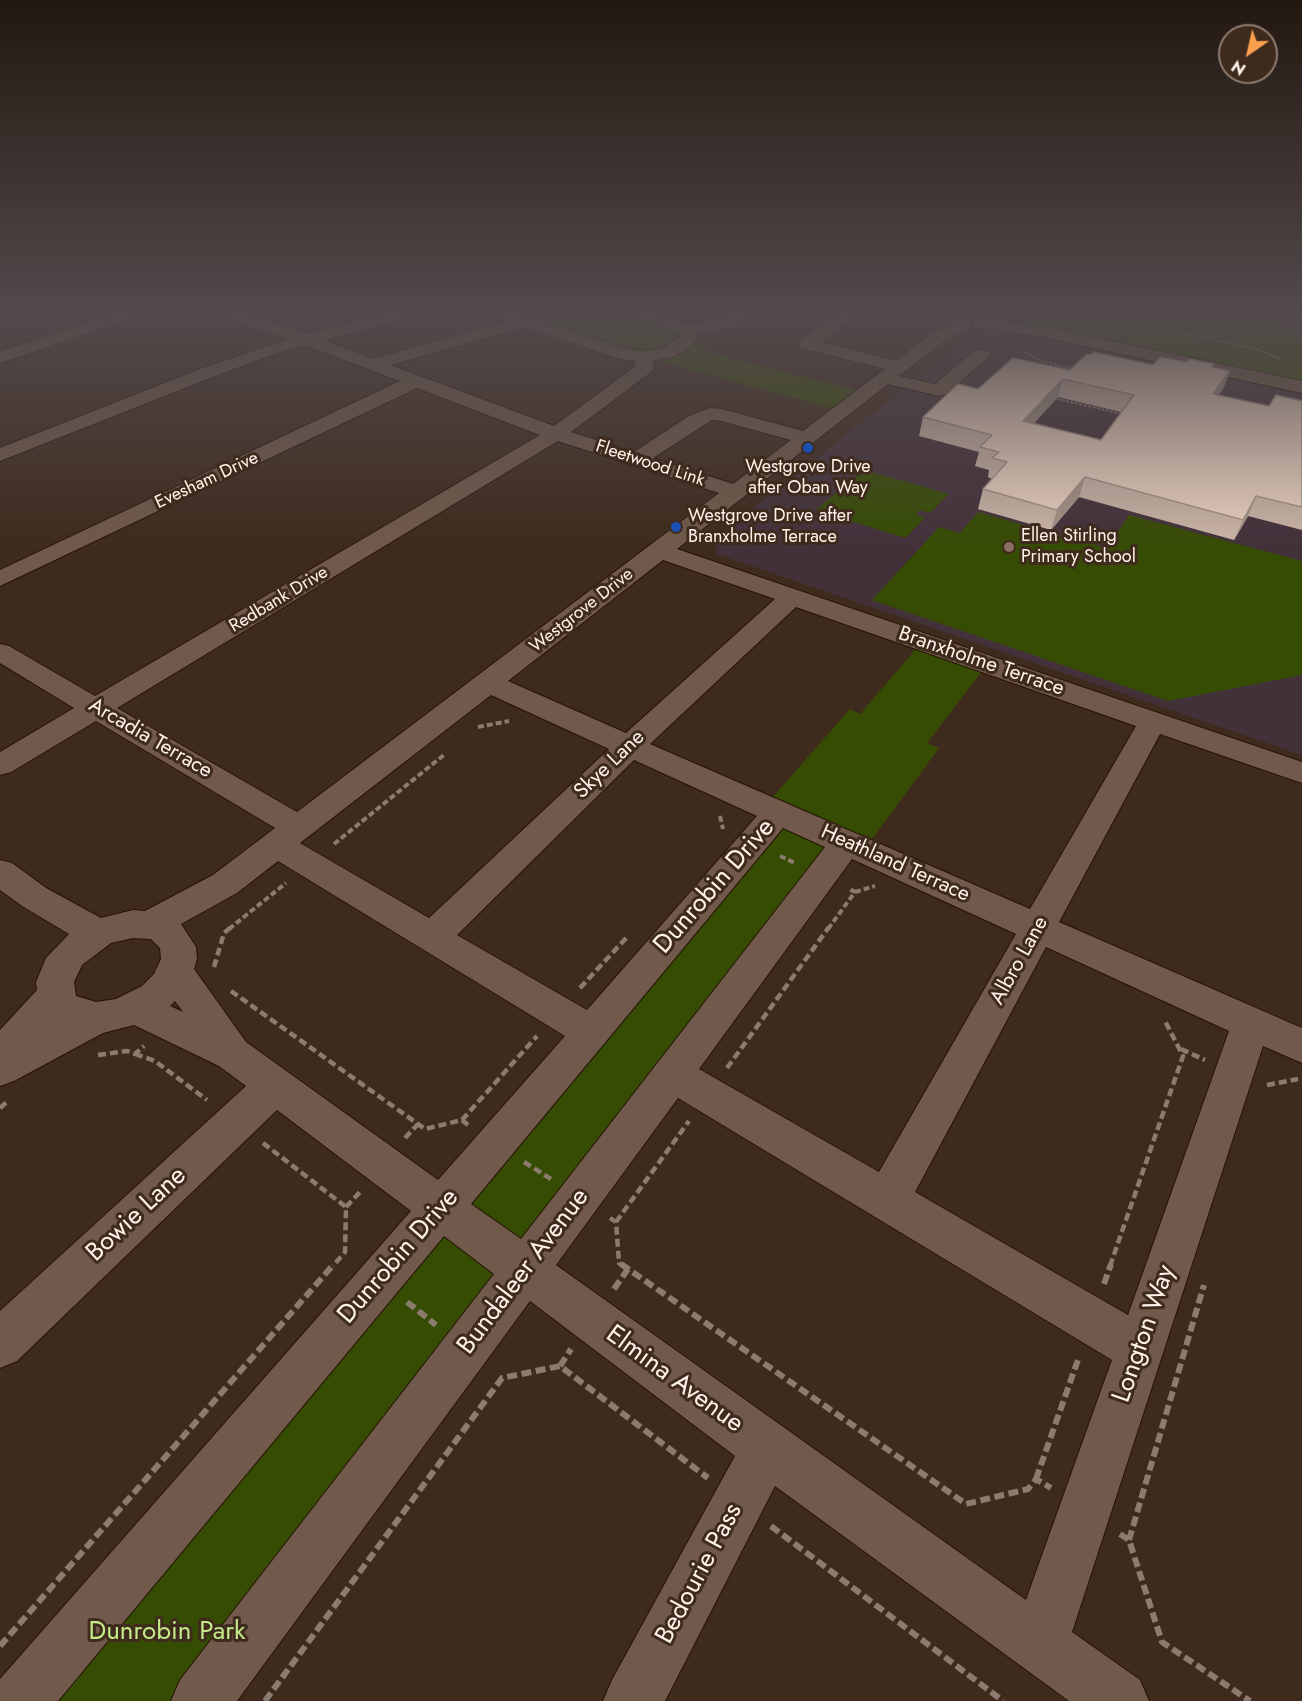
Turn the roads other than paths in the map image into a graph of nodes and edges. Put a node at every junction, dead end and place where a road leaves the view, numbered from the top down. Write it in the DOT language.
graph roads {
  1 [pos="158,392"];
  2 [pos="392,392"];
  3 [pos="442,392"];
  4 [pos="612,392"];
  5 [pos="867,392"];
  6 [pos="1277,392"];
  7 [pos="1272,401"];
  8 [pos="556,434"];
  9 [pos="807,438"];
  10 [pos="0,455"];
  11 [pos="636,460"];
  12 [pos="736,492"];
  13 [pos="659,551"];
  14 [pos="0,579"];
  15 [pos="792,597"];
  16 [pos="0,652"];
  17 [pos="488,683"];
  18 [pos="98,708"];
  19 [pos="1153,721"];
  20 [pos="628,747"];
  21 [pos="0,765"];
  22 [pos="1302,773"];
  23 [pos="742,831"];
  24 [pos="288,836"];
  25 [pos="841,870"];
  26 [pos="0,872"];
  27 [pos="225,884"];
  28 [pos="34,897"];
  29 [pos="149,925"];
  30 [pos="1038,928"];
  31 [pos="98,933"];
  32 [pos="431,938"];
  33 [pos="69,954"];
  34 [pos="177,959"];
  35 [pos="56,995"];
  36 [pos="196,1003"];
  37 [pos="136,1008"];
  38 [pos="96,1018"];
  39 [pos="575,1023"];
  40 [pos="1251,1023"];
  41 [pos="1302,1046"];
  42 [pos="0,1057"];
  43 [pos="8,1082"];
  44 [pos="690,1084"];
  45 [pos="275,1085"];
  46 [pos="887,1200"];
  47 [pos="441,1208"];
  48 [pos="525,1269"];
  49 [pos="0,1344"];
  50 [pos="1140,1349"];
  51 [pos="766,1448"];
  52 [pos="1039,1644"];
  53 [pos="20,1701"];
  54 [pos="201,1701"];
  55 [pos="633,1701"];
  56 [pos="1119,1701"];
  1 -- 10 [label="street"];
  2 -- 14 [label="street, Evesham Drive"];
  3 -- 8 [label="street, Fleetwood Link"];
  4 -- 8 [label="street, Redbank Drive"];
  5 -- 9 [label="street, Westgrove Drive"];
  6 -- 7 [label="street"];
  8 -- 11 [label="street, Fleetwood Link"];
  8 -- 18 [label="street, Redbank Drive"];
  9 -- 11 [label="street"];
  9 -- 12 [label="street, Westgrove Drive"];
  11 -- 12 [label="street, Fleetwood Link"];
  12 -- 13 [label="street, Westgrove Drive"];
  13 -- 15 [label="street, Branxholme Terrace"];
  13 -- 17 [label="street, Westgrove Drive"];
  15 -- 19 [label="street, Branxholme Terrace"];
  15 -- 20 [label="street, Skye Lane"];
  16 -- 18 [label="street, Arcadia Terrace"];
  17 -- 20 [label="street, Heathland Terrace"];
  17 -- 24 [label="street, Westgrove Drive"];
  18 -- 21 [label="street, Redbank Drive"];
  18 -- 24 [label="street, Arcadia Terrace"];
  19 -- 22 [label="street, Branxholme Terrace"];
  19 -- 30 [label="street, Albro Lane"];
  20 -- 23 [label="street, Heathland Terrace"];
  20 -- 32 [label="street, Skye Lane"];
  23 -- 25 [label="street, Heathland Terrace"];
  23 -- 39 [label="street, Dunrobin Drive"];
  24 -- 27 [label="street, Westgrove Drive"];
  24 -- 32 [label="street"];
  25 -- 30 [label="street, Heathland Terrace"];
  25 -- 44 [label="street, Bundaleer Avenue"];
  26 -- 28 [label="street"];
  27 -- 29 [label="street, Westgrove Drive"];
  27 -- 34 [label="street, Westgrove Drive"];
  28 -- 31 [label="street"];
  28 -- 33 [label="street"];
  29 -- 31 [label="street"];
  29 -- 34 [label="street"];
  30 -- 40 [label="street, Heathland Terrace"];
  30 -- 46 [label="street, Albro Lane"];
  31 -- 33 [label="street"];
  32 -- 39 [label="street"];
  33 -- 35 [label="street"];
  34 -- 36 [label="street, Elmina Avenue"];
  34 -- 37 [label="street"];
  35 -- 38 [label="street"];
  35 -- 42 [label="street"];
  36 -- 37 [label="street, Elmina Avenue"];
  36 -- 45 [label="street, Elmina Avenue"];
  37 -- 38 [label="street"];
  38 -- 43 [label="street"];
  39 -- 47 [label="street, Dunrobin Drive"];
  40 -- 41 [label="street, Heathland Terrace"];
  40 -- 50 [label="street, Longton Way"];
  44 -- 46 [label="street"];
  44 -- 48 [label="street, Bundaleer Avenue"];
  45 -- 47 [label="street, Elmina Avenue"];
  45 -- 49 [label="street, Bowie Lane"];
  46 -- 50 [label="street"];
  47 -- 48 [label="street, Elmina Avenue"];
  47 -- 53 [label="street, Dunrobin Drive"];
  48 -- 51 [label="street, Elmina Avenue"];
  48 -- 54 [label="street, Bundaleer Avenue"];
  50 -- 52 [label="street, Longton Way"];
  51 -- 52 [label="street, Elmina Avenue"];
  51 -- 55 [label="street, Bedourie Pass"];
  52 -- 56 [label="street, Elmina Avenue"];
}
